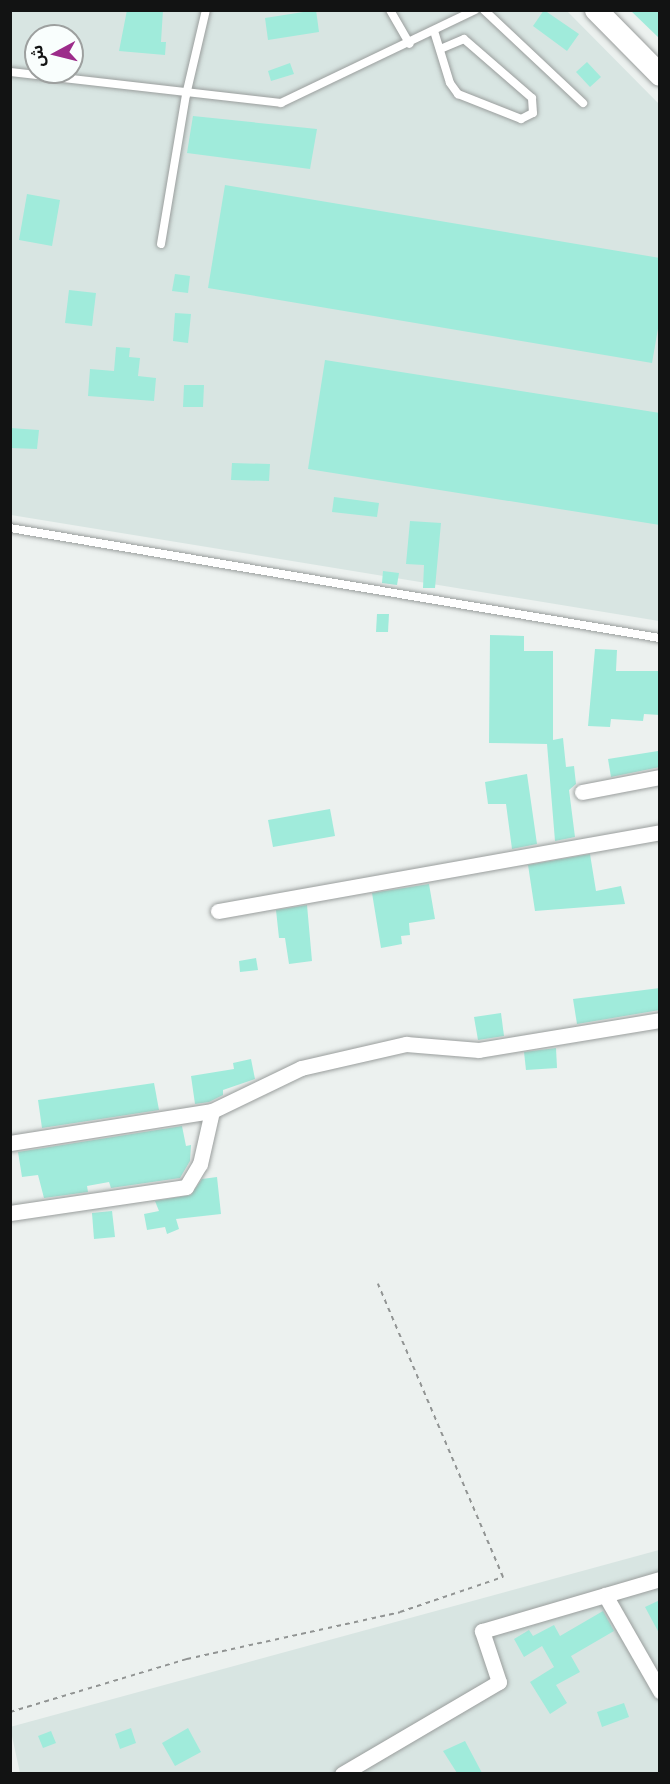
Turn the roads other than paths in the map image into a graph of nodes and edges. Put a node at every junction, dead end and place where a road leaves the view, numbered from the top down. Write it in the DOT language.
graph roads {
  1 [pos="206,10"];
  2 [pos="390,10"];
  3 [pos="475,10"];
  4 [pos="484,10"];
  5 [pos="596,10"];
  6 [pos="435,32"];
  7 [pos="410,44"];
  8 [pos="440,49"];
  9 [pos="10,72"];
  10 [pos="660,75"];
  11 [pos="186,95"];
  12 [pos="583,103"];
  13 [pos="161,244"];
  14 [pos="10,528"];
  15 [pos="660,638"];
  16 [pos="660,777"];
  17 [pos="582,792"];
  18 [pos="660,832"];
  19 [pos="218,911"];
  20 [pos="660,1020"];
  21 [pos="212,1112"];
  22 [pos="10,1143"];
  23 [pos="10,1213"];
  24 [pos="660,1579"];
  25 [pos="604,1595"];
  26 [pos="660,1691"];
  27 [pos="342,1773"];
  1 -- 11 [label="lane"];
  2 -- 7 [label="lane"];
  3 -- 6 [label="lane"];
  4 -- 12 [label="lane"];
  5 -- 10 [label="main road"];
  6 -- 7 [label="lane"];
  6 -- 8 [label="lane"];
  7 -- 11 [label="lane"];
  8 -- 8 [label="lane"];
  9 -- 11 [label="lane"];
  11 -- 13 [label="lane"];
  14 -- 15 [label="lane"];
  16 -- 17 [label="street"];
  18 -- 19 [label="street"];
  20 -- 21 [label="street"];
  21 -- 22 [label="street"];
  21 -- 23 [label="street"];
  24 -- 25 [label="street"];
  25 -- 26 [label="street"];
  25 -- 27 [label="street"];
}
